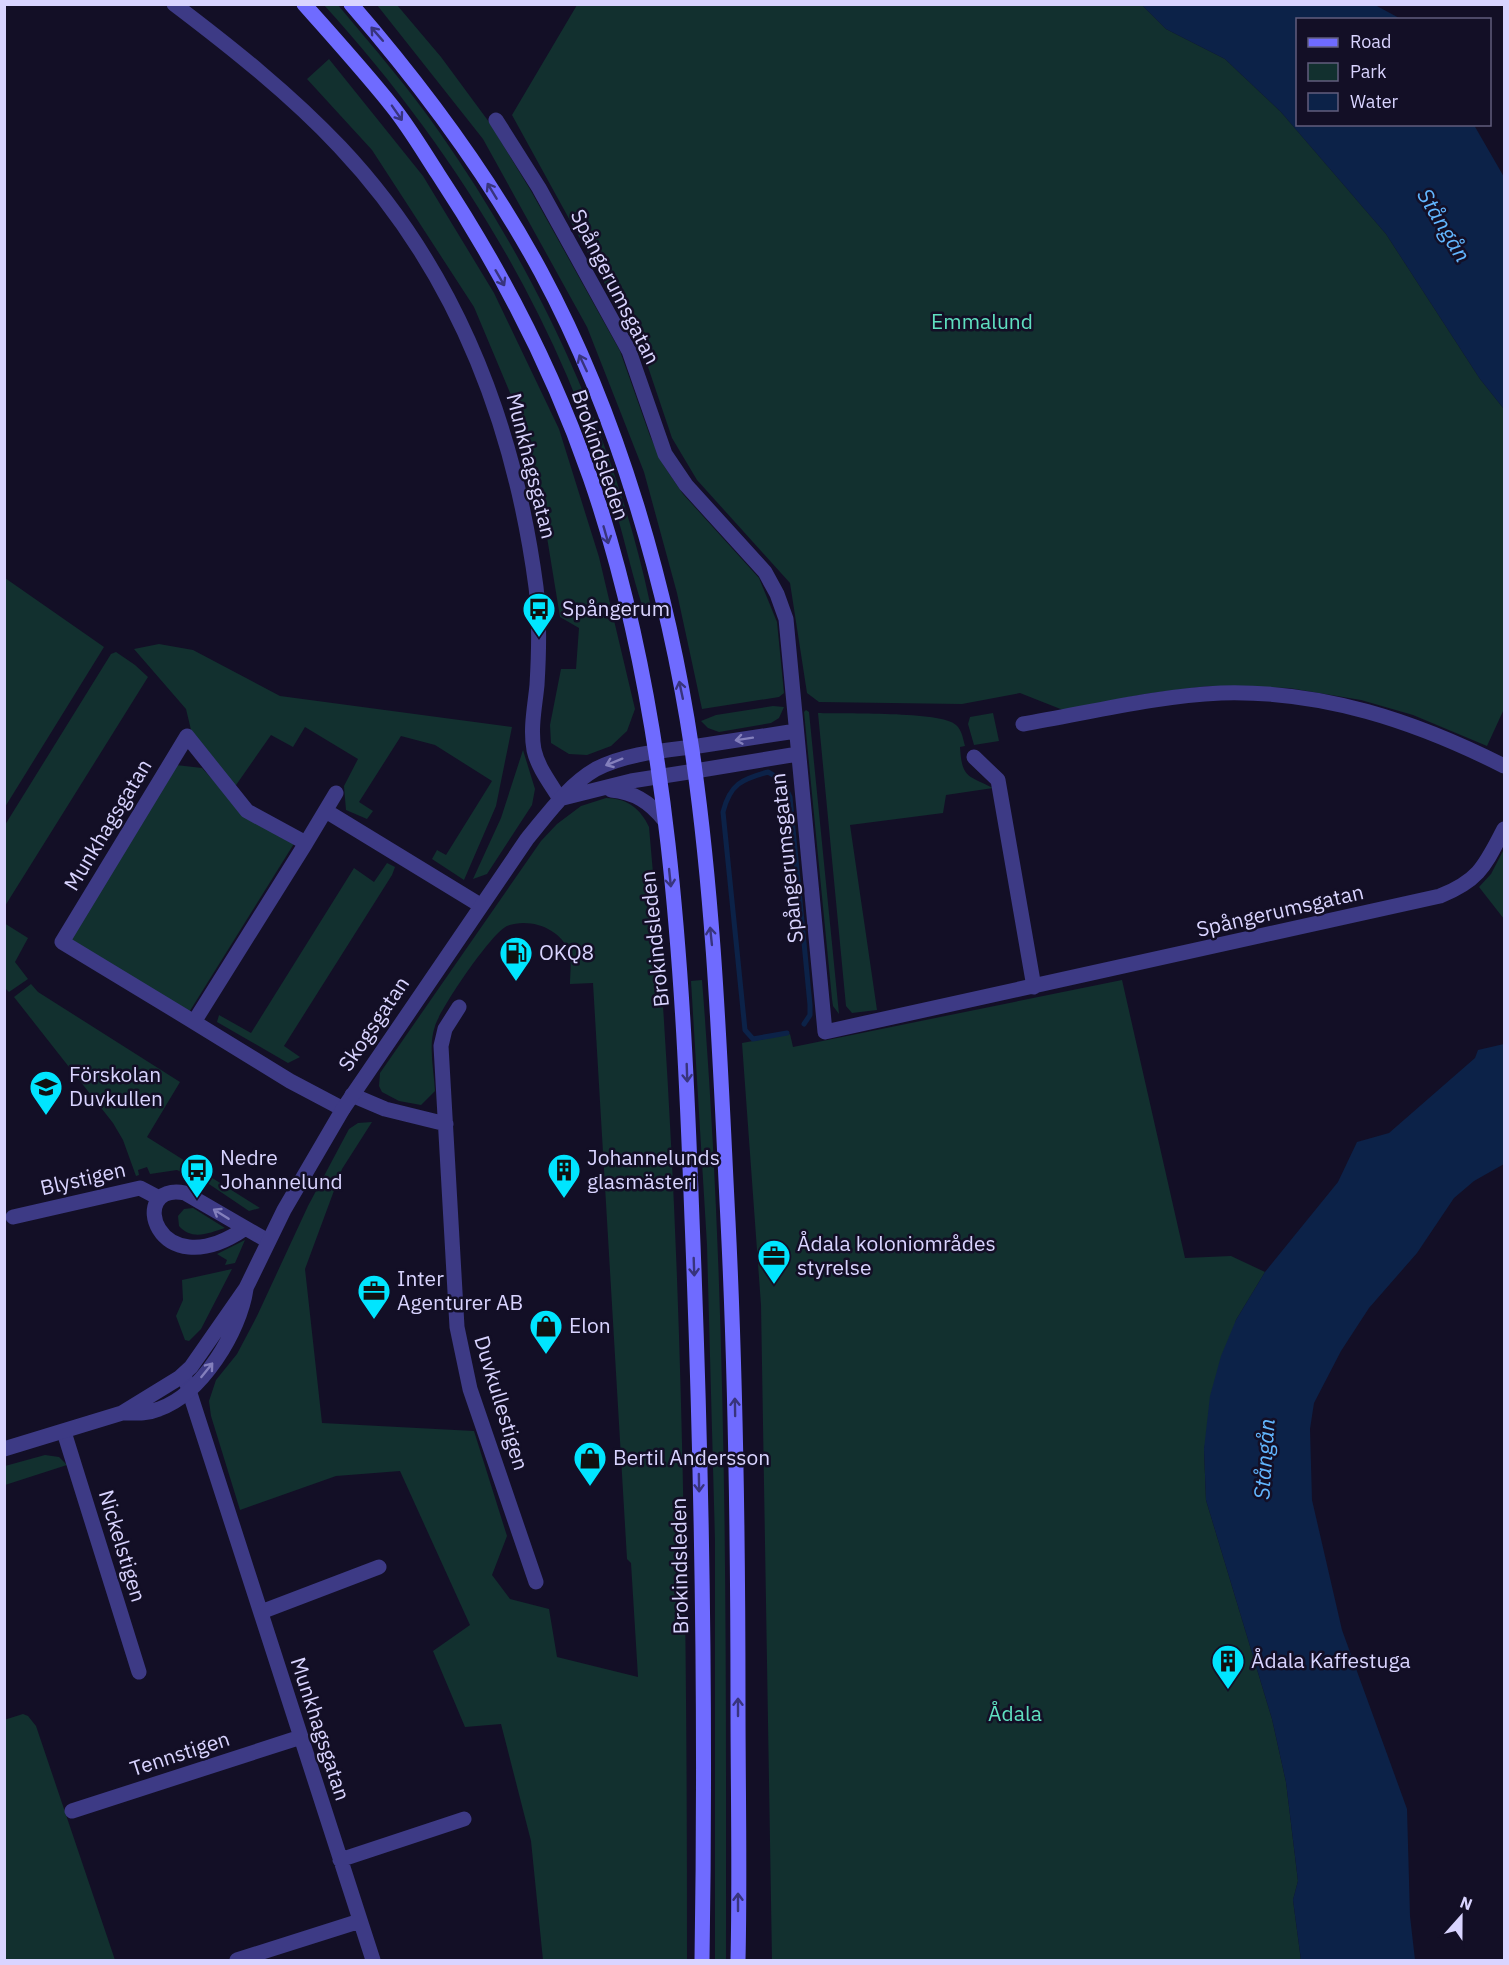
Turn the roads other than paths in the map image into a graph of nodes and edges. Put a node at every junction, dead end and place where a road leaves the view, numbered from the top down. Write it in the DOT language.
graph roads {
  1 [pos="174,4"];
  2 [pos="304,4"];
  3 [pos="351,4"];
  4 [pos="496,120"];
  5 [pos="1023,724"];
  6 [pos="796,731"];
  7 [pos="692,747"];
  8 [pos="655,752"];
  9 [pos="798,754"];
  10 [pos="974,757"];
  11 [pos="1504,766"];
  12 [pos="695,771"];
  13 [pos="658,777"];
  14 [pos="602,789"];
  15 [pos="336,793"];
  16 [pos="560,799"];
  17 [pos="326,811"];
  18 [pos="664,820"];
  19 [pos="1504,829"];
  20 [pos="306,843"];
  21 [pos="480,905"];
  22 [pos="1034,987"];
  23 [pos="459,1007"];
  24 [pos="194,1022"];
  25 [pos="352,1095"];
  26 [pos="343,1109"];
  27 [pos="446,1124"];
  28 [pos="159,1198"];
  29 [pos="13,1217"];
  30 [pos="244,1229"];
  31 [pos="268,1241"];
  32 [pos="246,1288"];
  33 [pos="184,1374"];
  34 [pos="189,1390"];
  35 [pos="122,1413"];
  36 [pos="64,1432"];
  37 [pos="4,1449"];
  38 [pos="379,1567"];
  39 [pos="536,1582"];
  40 [pos="261,1612"];
  41 [pos="139,1672"];
  42 [pos="301,1737"];
  43 [pos="72,1811"];
  44 [pos="464,1819"];
  45 [pos="340,1860"];
  46 [pos="360,1921"];
  47 [pos="237,1960"];
  48 [pos="372,1960"];
  49 [pos="702,1960"];
  50 [pos="738,1960"];
  1 -- 16 [label="street, Munkhagsgatan"];
  2 -- 8 [label="main road, Brokindsleden, one-way"];
  7 -- 3 [label="main road, Brokindsleden, one-way"];
  4 -- 6 [label="street, Spångerumsgatan"];
  5 -- 11 [label="street"];
  6 -- 7 [label="street, one-way"];
  6 -- 9 [label="street, Spångerumsgatan"];
  7 -- 8 [label="street, Skogsgatan"];
  7 -- 12 [label="main road, Brokindsleden"];
  8 -- 13 [label="main road, Brokindsleden"];
  8 -- 16 [label="street, Skogsgatan, one-way"];
  9 -- 12 [label="street, Spångerumsgatan"];
  9 -- 22 [label="street, Spångerumsgatan"];
  10 -- 22 [label="street"];
  12 -- 13 [label="street"];
  50 -- 12 [label="main road, Brokindsleden, one-way"];
  13 -- 14 [label="street"];
  13 -- 18 [label="main road, Brokindsleden"];
  14 -- 16 [label="street"];
  14 -- 18 [label="street"];
  15 -- 17 [label="street"];
  16 -- 21 [label="street, Skogsgatan"];
  17 -- 20 [label="street"];
  17 -- 21 [label="street"];
  18 -- 49 [label="main road, Brokindsleden, one-way"];
  19 -- 22 [label="street, Spångerumsgatan"];
  20 -- 24 [label="street"];
  20 -- 24 [label="street, Munkhagsgatan"];
  21 -- 25 [label="street, Skogsgatan"];
  23 -- 27 [label="street, Duvkullestigen"];
  24 -- 26 [label="street, Munkhagsgatan"];
  25 -- 26 [label="street, Skogsgatan"];
  25 -- 27 [label="street"];
  26 -- 31 [label="street, Skogsgatan"];
  27 -- 39 [label="street, Duvkullestigen"];
  28 -- 29 [label="street, Blystigen"];
  30 -- 28 [label="street, Blystigen, one-way"];
  28 -- 30 [label="street"];
  30 -- 31 [label="street, Blystigen"];
  31 -- 32 [label="street, Skogsgatan"];
  32 -- 33 [label="street, Skogsgatan"];
  34 -- 32 [label="street, Skogsgatan, one-way"];
  33 -- 34 [label="street, Munkhagsgatan"];
  33 -- 35 [label="street, Skogsgatan"];
  34 -- 35 [label="street, Skogsgatan"];
  34 -- 40 [label="street, Munkhagsgatan"];
  35 -- 36 [label="street, Skogsgatan"];
  36 -- 37 [label="street, Skogsgatan"];
  36 -- 41 [label="street, Nickelstigen"];
  38 -- 40 [label="street"];
  40 -- 42 [label="street, Munkhagsgatan"];
  42 -- 43 [label="street, Tennstigen"];
  42 -- 45 [label="street, Munkhagsgatan"];
  44 -- 45 [label="street"];
  45 -- 46 [label="street, Munkhagsgatan"];
  46 -- 47 [label="street"];
  46 -- 48 [label="street, Munkhagsgatan"];
}
